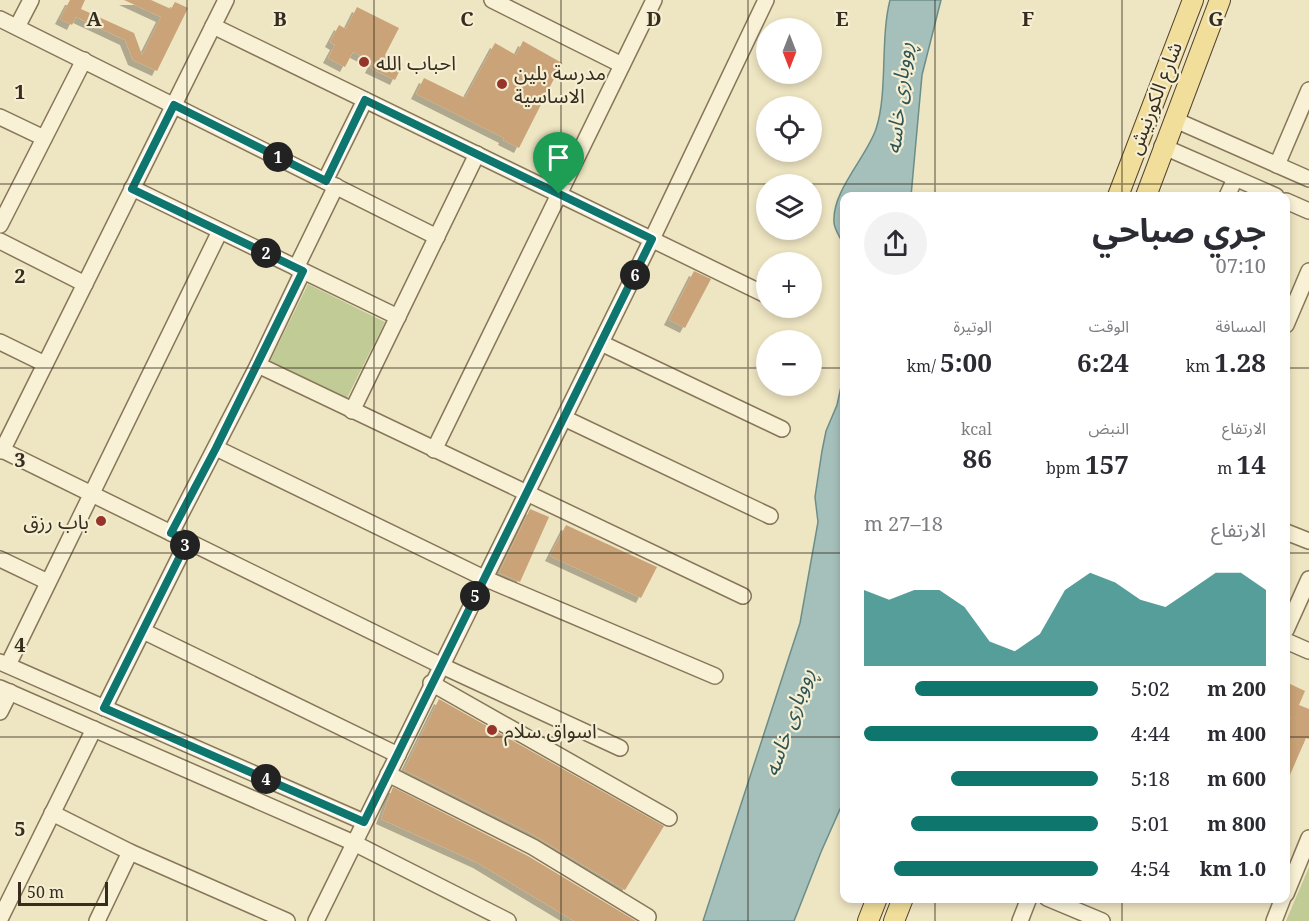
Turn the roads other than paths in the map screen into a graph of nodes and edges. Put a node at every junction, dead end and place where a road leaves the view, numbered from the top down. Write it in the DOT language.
graph roads {
  1 [pos="31,0"];
  2 [pos="226,0"];
  3 [pos="492,0"];
  4 [pos="654,0"];
  5 [pos="766,0"];
  6 [pos="1193,0"];
  7 [pos="1220,0"];
  8 [pos="0,19"];
  9 [pos="213,26"];
  10 [pos="16,27"];
  11 [pos="84,60"];
  12 [pos="622,65"];
  13 [pos="1309,90"];
  14 [pos="365,100"];
  15 [pos="174,105"];
  16 [pos="0,117"];
  17 [pos="1173,119"];
  18 [pos="44,138"];
  19 [pos="1162,147"];
  20 [pos="477,154"];
  21 [pos="1277,165"];
  22 [pos="1235,179"];
  23 [pos="1309,179"];
  24 [pos="331,183"];
  25 [pos="132,189"];
  26 [pos="1120,192"];
  27 [pos="1147,192"];
  28 [pos="1229,192"];
  29 [pos="1266,192"];
  30 [pos="559,194"];
  31 [pos="1290,203"];
  32 [pos="1309,211"];
  33 [pos="0,225"];
  34 [pos="220,231"];
  35 [pos="437,237"];
  36 [pos="652,239"];
  37 [pos="0,242"];
  38 [pos="300,269"];
  39 [pos="1309,271"];
  40 [pos="85,284"];
  41 [pos="756,290"];
  42 [pos="1290,316"];
  43 [pos="398,317"];
  44 [pos="0,342"];
  45 [pos="601,343"];
  46 [pos="45,364"];
  47 [pos="258,365"];
  48 [pos="352,411"];
  49 [pos="564,418"];
  50 [pos="782,429"];
  51 [pos="216,448"];
  52 [pos="1,450"];
  53 [pos="434,450"];
  54 [pos="526,493"];
  55 [pos="91,494"];
  56 [pos="770,516"];
  57 [pos="1290,532"];
  58 [pos="171,533"];
  59 [pos="1308,539"];
  60 [pos="188,540"];
  61 [pos="0,559"];
  62 [pos="484,578"];
  63 [pos="1309,579"];
  64 [pos="48,582"];
  65 [pos="743,596"];
  66 [pos="1290,621"];
  67 [pos="142,631"];
  68 [pos="1290,643"];
  69 [pos="1309,651"];
  70 [pos="4,664"];
  71 [pos="440,665"];
  72 [pos="715,676"];
  73 [pos="431,683"];
  74 [pos="5,690"];
  75 [pos="104,708"];
  76 [pos="0,712"];
  77 [pos="94,729"];
  78 [pos="620,748"];
  79 [pos="398,754"];
  80 [pos="388,774"];
  81 [pos="52,813"];
  82 [pos="669,818"];
  83 [pos="364,822"];
  84 [pos="1309,838"];
  85 [pos="354,843"];
  86 [pos="130,852"];
  87 [pos="1290,879"];
  88 [pos="875,903"];
  89 [pos="901,903"];
  90 [pos="1027,903"];
  91 [pos="1059,903"];
  92 [pos="1281,903"];
  93 [pos="648,917"];
  94 [pos="0,919"];
  95 [pos="98,921"];
  96 [pos="287,921"];
  97 [pos="316,921"];
  98 [pos="508,921"];
  99 [pos="868,921"];
  100 [pos="894,921"];
  101 [pos="1020,921"];
  102 [pos="1101,921"];
  103 [pos="1274,921"];
  1 -- 10 [label="street"];
  2 -- 9 [label="street"];
  3 -- 12 [label="street"];
  4 -- 12 [label="street"];
  5 -- 36 [label="street"];
  6 -- 26 [label="main road, شارع الكورنيش"];
  7 -- 17 [label="main road, شارع الكورنيش"];
  8 -- 10 [label="street"];
  9 -- 14 [label="street"];
  9 -- 15 [label="street"];
  10 -- 11 [label="street"];
  11 -- 15 [label="street"];
  11 -- 18 [label="street"];
  12 -- 30 [label="street"];
  13 -- 21 [label="street"];
  14 -- 20 [label="street"];
  14 -- 24 [label="street"];
  15 -- 24 [label="street"];
  15 -- 25 [label="street"];
  16 -- 18 [label="street"];
  17 -- 19 [label="main road, شارع الكورنيش"];
  17 -- 21 [label="street"];
  18 -- 33 [label="street"];
  19 -- 22 [label="street, شارع الكورنيش"];
  19 -- 27 [label="main road, شارع الكورنيش"];
  20 -- 30 [label="street"];
  20 -- 35 [label="street"];
  21 -- 23 [label="street"];
  22 -- 28 [label="street"];
  22 -- 29 [label="street, شارع الكورنيش"];
  24 -- 35 [label="street"];
  24 -- 38 [label="street"];
  25 -- 34 [label="street"];
  25 -- 40 [label="street"];
  30 -- 36 [label="street"];
  30 -- 53 [label="street"];
  31 -- 32 [label="street"];
  34 -- 38 [label="street"];
  34 -- 55 [label="street"];
  35 -- 43 [label="street"];
  36 -- 41 [label="street"];
  36 -- 45 [label="street"];
  37 -- 40 [label="street"];
  38 -- 43 [label="street"];
  38 -- 47 [label="street"];
  39 -- 42 [label="street"];
  40 -- 46 [label="street"];
  43 -- 48 [label="street"];
  44 -- 46 [label="street"];
  45 -- 49 [label="street"];
  45 -- 50 [label="street"];
  46 -- 52 [label="street"];
  47 -- 48 [label="street"];
  47 -- 51 [label="street"];
  48 -- 53 [label="street"];
  49 -- 54 [label="street"];
  49 -- 56 [label="street"];
  51 -- 58 [label="street"];
  51 -- 62 [label="street"];
  52 -- 55 [label="street"];
  53 -- 54 [label="street"];
  54 -- 62 [label="street"];
  54 -- 65 [label="street"];
  55 -- 58 [label="street"];
  55 -- 64 [label="street"];
  57 -- 59 [label="street"];
  58 -- 60 [label="street"];
  60 -- 67 [label="street"];
  60 -- 71 [label="street"];
  61 -- 64 [label="street"];
  62 -- 71 [label="street"];
  62 -- 72 [label="street"];
  63 -- 66 [label="street"];
  64 -- 70 [label="street"];
  67 -- 75 [label="street"];
  67 -- 79 [label="street"];
  68 -- 69 [label="street"];
  70 -- 75 [label="street"];
  71 -- 73 [label="street"];
  71 -- 78 [label="street"];
  73 -- 79 [label="street"];
  73 -- 82 [label="street"];
  74 -- 76 [label="street"];
  74 -- 77 [label="street"];
  75 -- 83 [label="street"];
  77 -- 81 [label="street"];
  77 -- 85 [label="street"];
  79 -- 80 [label="street"];
  80 -- 83 [label="street"];
  80 -- 93 [label="street"];
  81 -- 86 [label="street"];
  81 -- 94 [label="street"];
  83 -- 85 [label="street"];
  84 -- 87 [label="street"];
  85 -- 97 [label="street"];
  85 -- 98 [label="street"];
  86 -- 95 [label="street"];
  86 -- 96 [label="street"];
  88 -- 99 [label="main road"];
  89 -- 100 [label="main road"];
  90 -- 101 [label="street"];
  91 -- 102 [label="street"];
  92 -- 103 [label="street"];
}
